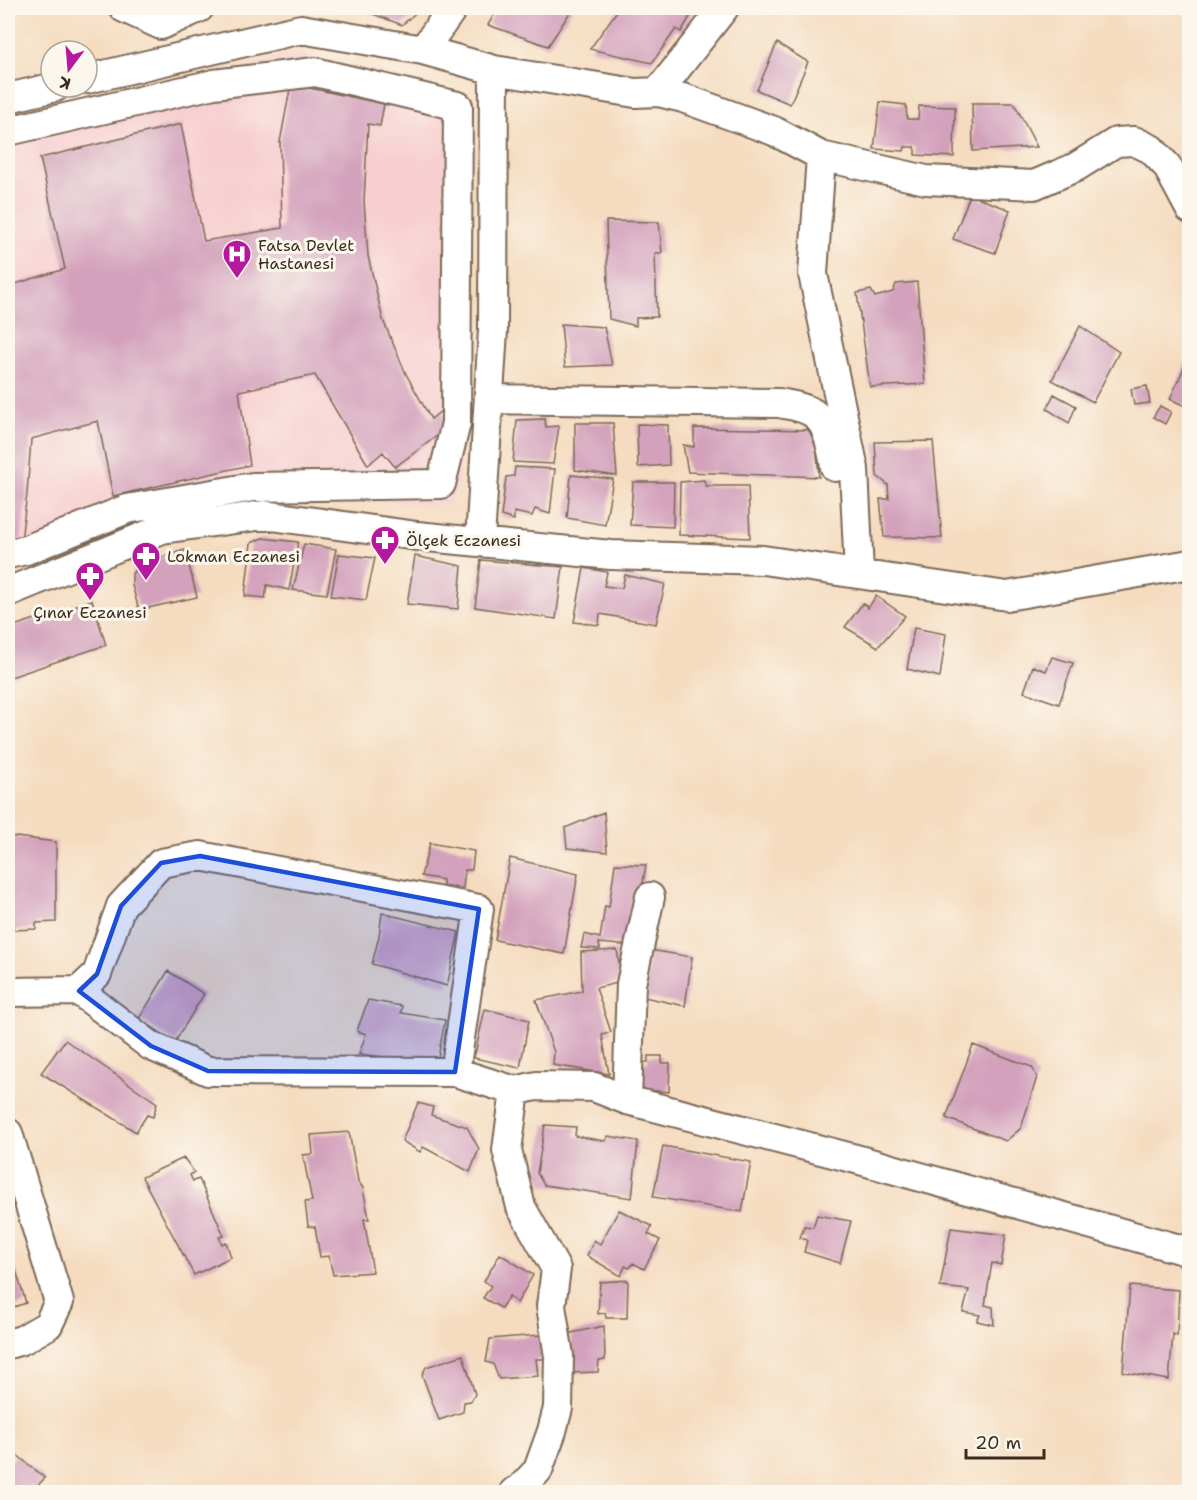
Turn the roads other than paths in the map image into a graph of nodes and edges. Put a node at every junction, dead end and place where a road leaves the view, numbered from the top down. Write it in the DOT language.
graph roads {
  1 [pos="124,8"];
  2 [pos="453,8"];
  3 [pos="724,8"];
  4 [pos="191,11"];
  5 [pos="309,18"];
  6 [pos="215,47"];
  7 [pos="423,50"];
  8 [pos="494,70"];
  9 [pos="99,76"];
  10 [pos="39,91"];
  11 [pos="658,92"];
  12 [pos="8,98"];
  13 [pos="8,131"];
  14 [pos="820,156"];
  15 [pos="1190,209"];
  16 [pos="490,399"];
  17 [pos="854,469"];
  18 [pos="480,540"];
  19 [pos="8,554"];
  20 [pos="1190,564"];
  21 [pos="859,573"];
  22 [pos="8,592"];
  23 [pos="650,897"];
  24 [pos="79,991"];
  25 [pos="8,992"];
  26 [pos="455,1072"];
  27 [pos="515,1091"];
  28 [pos="627,1100"];
  29 [pos="8,1133"];
  30 [pos="1190,1252"];
  31 [pos="8,1344"];
  32 [pos="514,1492"];
  1 -- 4 [label="street"];
  2 -- 7 [label="street"];
  3 -- 11 [label="street"];
  4 -- 6 [label="street"];
  5 -- 6 [label="street"];
  5 -- 7 [label="street"];
  6 -- 9 [label="street"];
  7 -- 8 [label="street"];
  8 -- 11 [label="street"];
  8 -- 16 [label="street"];
  10 -- 12 [label="street"];
  11 -- 14 [label="street"];
  13 -- 19 [label="street"];
  14 -- 15 [label="street"];
  14 -- 17 [label="street"];
  16 -- 17 [label="street"];
  16 -- 18 [label="street"];
  17 -- 21 [label="street"];
  18 -- 21 [label="street"];
  18 -- 22 [label="street"];
  20 -- 21 [label="street"];
  23 -- 28 [label="street"];
  24 -- 25 [label="street"];
  24 -- 26 [label="street"];
  24 -- 26 [label="street"];
  26 -- 27 [label="street"];
  27 -- 28 [label="street"];
  27 -- 32 [label="street"];
  28 -- 30 [label="street"];
  29 -- 31 [label="street"];
}
